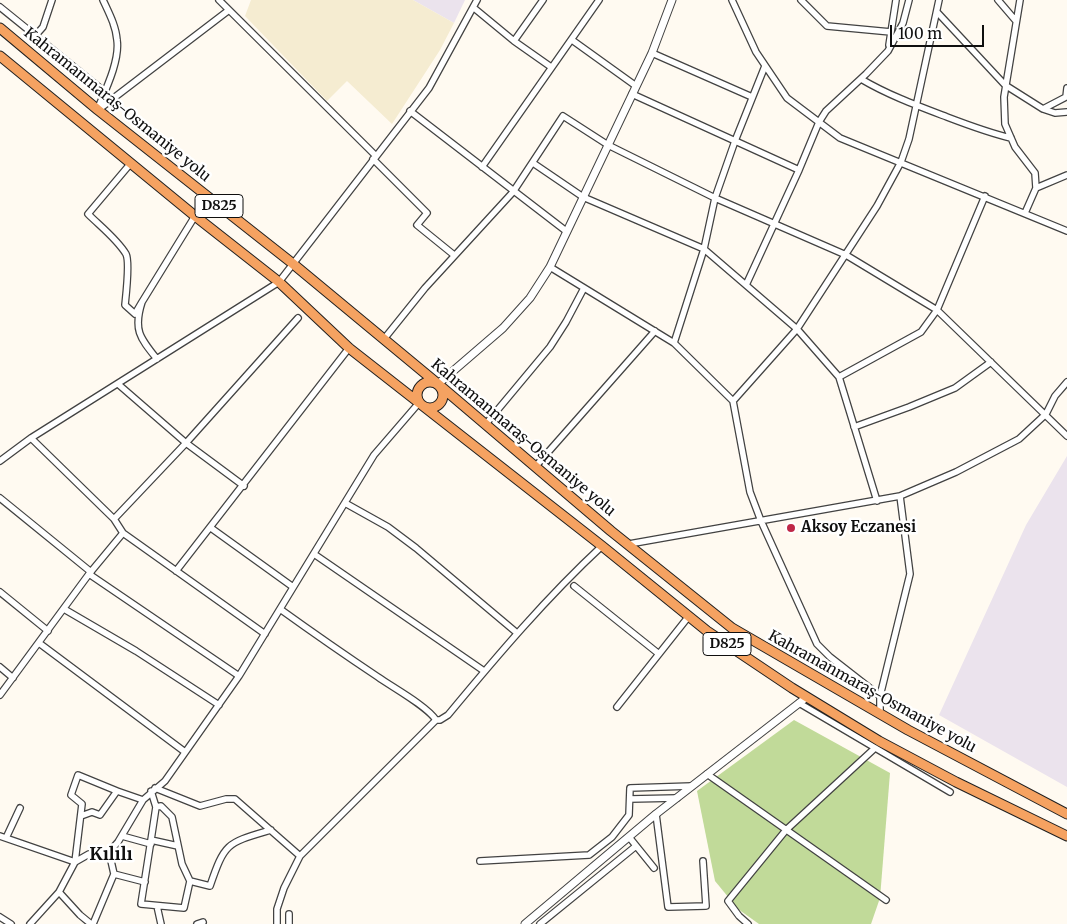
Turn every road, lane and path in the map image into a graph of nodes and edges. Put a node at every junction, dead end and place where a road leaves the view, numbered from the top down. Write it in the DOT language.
graph roads {
  1 [pos="52,0"];
  2 [pos="103,0"];
  3 [pos="220,0"];
  4 [pos="477,0"];
  5 [pos="599,0"];
  6 [pos="672,0"];
  7 [pos="732,0"];
  8 [pos="800,0"];
  9 [pos="896,0"];
  10 [pos="909,0"];
  11 [pos="939,0"];
  12 [pos="998,0"];
  13 [pos="1020,0"];
  14 [pos="540,1"];
  15 [pos="0,8"];
  16 [pos="474,8"];
  17 [pos="229,10"];
  18 [pos="937,12"];
  19 [pos="1016,21"];
  20 [pos="0,28"];
  21 [pos="891,32"];
  22 [pos="35,36"];
  23 [pos="572,40"];
  24 [pos="514,41"];
  25 [pos="888,52"];
  26 [pos="652,53"];
  27 [pos="0,56"];
  28 [pos="765,66"];
  29 [pos="551,67"];
  30 [pos="861,79"];
  31 [pos="636,86"];
  32 [pos="1005,86"];
  33 [pos="1067,88"];
  34 [pos="105,92"];
  35 [pos="632,94"];
  36 [pos="752,97"];
  37 [pos="917,106"];
  38 [pos="1043,109"];
  39 [pos="98,110"];
  40 [pos="410,111"];
  41 [pos="1067,112"];
  42 [pos="819,122"];
  43 [pos="1011,138"];
  44 [pos="735,141"];
  45 [pos="608,145"];
  46 [pos="374,158"];
  47 [pos="901,162"];
  48 [pos="131,163"];
  49 [pos="533,163"];
  50 [pos="482,167"];
  51 [pos="800,170"];
  52 [pos="1067,175"];
  53 [pos="1036,188"];
  54 [pos="514,192"];
  55 [pos="985,196"];
  56 [pos="583,197"];
  57 [pos="715,198"];
  58 [pos="1025,213"];
  59 [pos="195,216"];
  60 [pos="774,224"];
  61 [pos="566,231"];
  62 [pos="1067,231"];
  63 [pos="704,249"];
  64 [pos="846,254"];
  65 [pos="454,255"];
  66 [pos="292,263"];
  67 [pos="550,267"];
  68 [pos="279,282"];
  69 [pos="746,286"];
  70 [pos="584,288"];
  71 [pos="142,302"];
  72 [pos="937,310"];
  73 [pos="298,318"];
  74 [pos="797,329"];
  75 [pos="655,331"];
  76 [pos="384,339"];
  77 [pos="674,343"];
  78 [pos="349,348"];
  79 [pos="157,359"];
  80 [pos="991,362"];
  81 [pos="839,377"];
  82 [pos="1067,382"];
  83 [pos="118,384"];
  84 [pos="440,385"];
  85 [pos="733,401"];
  86 [pos="420,405"];
  87 [pos="1046,414"];
  88 [pos="485,425"];
  89 [pos="854,427"];
  90 [pos="1067,436"];
  91 [pos="31,438"];
  92 [pos="186,443"];
  93 [pos="0,461"];
  94 [pos="535,467"];
  95 [pos="244,486"];
  96 [pos="900,496"];
  97 [pos="0,498"];
  98 [pos="877,500"];
  99 [pos="345,502"];
  100 [pos="114,519"];
  101 [pos="761,521"];
  102 [pos="211,528"];
  103 [pos="123,533"];
  104 [pos="629,544"];
  105 [pos="602,546"];
  106 [pos="314,554"];
  107 [pos="176,571"];
  108 [pos="90,573"];
  109 [pos="574,586"];
  110 [pos="294,587"];
  111 [pos="0,592"];
  112 [pos="64,609"];
  113 [pos="280,609"];
  114 [pos="689,616"];
  115 [pos="48,631"];
  116 [pos="517,633"];
  117 [pos="265,634"];
  118 [pos="39,643"];
  119 [pos="659,654"];
  120 [pos="0,667"];
  121 [pos="484,672"];
  122 [pos="240,676"];
  123 [pos="13,678"];
  124 [pos="0,695"];
  125 [pos="880,696"];
  126 [pos="807,697"];
  127 [pos="799,703"];
  128 [pos="219,704"];
  129 [pos="617,707"];
  130 [pos="880,713"];
  131 [pos="436,720"];
  132 [pos="875,748"];
  133 [pos="185,752"];
  134 [pos="707,774"];
  135 [pos="692,786"];
  136 [pos="153,790"];
  137 [pos="117,791"];
  138 [pos="950,792"];
  139 [pos="677,798"];
  140 [pos="143,800"];
  141 [pos="630,800"];
  142 [pos="156,806"];
  143 [pos="20,808"];
  144 [pos="656,814"];
  145 [pos="1067,814"];
  146 [pos="81,816"];
  147 [pos="271,830"];
  148 [pos="786,830"];
  149 [pos="122,836"];
  150 [pos="1067,836"];
  151 [pos="3,837"];
  152 [pos="629,837"];
  153 [pos="151,842"];
  154 [pos="178,846"];
  155 [pos="636,846"];
  156 [pos="109,852"];
  157 [pos="300,856"];
  158 [pos="702,860"];
  159 [pos="480,861"];
  160 [pos="75,862"];
  161 [pos="654,868"];
  162 [pos="114,874"];
  163 [pos="190,881"];
  164 [pos="144,882"];
  165 [pos="59,892"];
  166 [pos="886,900"];
  167 [pos="157,906"];
  168 [pos="289,914"];
  169 [pos="0,916"];
  170 [pos="11,924"];
  171 [pos="30,924"];
  172 [pos="92,924"];
  173 [pos="160,924"];
  174 [pos="277,924"];
  175 [pos="289,924"];
  176 [pos="525,924"];
  177 [pos="540,924"];
  178 [pos="748,924"];
  1 -- 22 [label="street"];
  2 -- 34 [label="street"];
  3 -- 17 [label="street"];
  4 -- 16 [label="street"];
  5 -- 23 [label="street"];
  6 -- 26 [label="street"];
  7 -- 28 [label="street"];
  8 -- 21 [label="street"];
  9 -- 21 [label="street"];
  10 -- 25 [label="street"];
  11 -- 18 [label="street"];
  12 -- 19 [label="street"];
  13 -- 19 [label="street"];
  14 -- 24 [label="street"];
  15 -- 22 [label="street"];
  16 -- 24 [label="street"];
  16 -- 40 [label="street"];
  17 -- 39 [label="street"];
  17 -- 46 [label="street"];
  18 -- 32 [label="street"];
  18 -- 37 [label="street"];
  19 -- 32 [label="street"];
  20 -- 39 [label="highway, Kahramanmaraş-Osmaniye yolu / D825"];
  21 -- 25 [label="street"];
  22 -- 34 [label="street"];
  23 -- 29 [label="street"];
  23 -- 31 [label="street"];
  24 -- 29 [label="street"];
  25 -- 30 [label="street"];
  26 -- 31 [label="street"];
  26 -- 36 [label="street"];
  27 -- 48 [label="highway, D825"];
  28 -- 36 [label="street"];
  28 -- 42 [label="street"];
  29 -- 50 [label="street"];
  30 -- 37 [label="street"];
  30 -- 42 [label="street"];
  31 -- 35 [label="street"];
  32 -- 38 [label="street"];
  32 -- 43 [label="street"];
  33 -- 38 [label="street"];
  34 -- 39 [label="street"];
  35 -- 44 [label="street"];
  35 -- 45 [label="street"];
  36 -- 44 [label="street"];
  37 -- 43 [label="street"];
  37 -- 47 [label="street"];
  38 -- 41 [label="street"];
  39 -- 66 [label="highway, Kahramanmaraş-Osmaniye yolu / D825"];
  40 -- 46 [label="street"];
  40 -- 50 [label="street"];
  42 -- 47 [label="street"];
  42 -- 51 [label="street"];
  43 -- 53 [label="street"];
  44 -- 51 [label="street"];
  44 -- 57 [label="street"];
  45 -- 49 [label="street"];
  45 -- 56 [label="street"];
  45 -- 57 [label="street"];
  46 -- 65 [label="street"];
  46 -- 66 [label="street"];
  47 -- 55 [label="street"];
  47 -- 64 [label="street"];
  48 -- 59 [label="highway, D825"];
  48 -- 71 [label="street"];
  49 -- 54 [label="street"];
  49 -- 56 [label="street"];
  50 -- 54 [label="street"];
  51 -- 60 [label="street"];
  52 -- 53 [label="street"];
  53 -- 58 [label="street"];
  54 -- 61 [label="street"];
  54 -- 65 [label="street"];
  55 -- 58 [label="street"];
  55 -- 72 [label="street"];
  56 -- 61 [label="street"];
  56 -- 63 [label="street"];
  57 -- 60 [label="street"];
  57 -- 63 [label="street"];
  58 -- 62 [label="street"];
  59 -- 68 [label="highway, D825"];
  59 -- 71 [label="street"];
  60 -- 64 [label="street"];
  60 -- 69 [label="street"];
  61 -- 67 [label="street"];
  63 -- 69 [label="street"];
  63 -- 77 [label="street"];
  64 -- 72 [label="street"];
  64 -- 74 [label="street"];
  65 -- 76 [label="street"];
  66 -- 68 [label="street"];
  66 -- 76 [label="highway, Kahramanmaraş-Osmaniye yolu / D825"];
  67 -- 70 [label="street"];
  67 -- 84 [label="street"];
  68 -- 78 [label="highway, D825"];
  68 -- 79 [label="street"];
  69 -- 74 [label="street"];
  70 -- 75 [label="street"];
  70 -- 88 [label="street"];
  71 -- 79 [label="street"];
  72 -- 80 [label="street"];
  72 -- 81 [label="street"];
  73 -- 92 [label="street"];
  74 -- 81 [label="street"];
  74 -- 85 [label="street"];
  75 -- 77 [label="street"];
  75 -- 94 [label="street"];
  76 -- 84 [label="highway, Kahramanmaraş-Osmaniye yolu / D825"];
  77 -- 85 [label="street"];
  78 -- 86 [label="highway, D825"];
  78 -- 95 [label="street"];
  79 -- 83 [label="street"];
  80 -- 87 [label="street"];
  80 -- 89 [label="street"];
  81 -- 89 [label="street"];
  82 -- 87 [label="street"];
  83 -- 91 [label="street"];
  83 -- 92 [label="street"];
  84 -- 86 [label="highway"];
  84 -- 86 [label="highway"];
  84 -- 88 [label="highway, Kahramanmaraş-Osmaniye yolu / D825"];
  85 -- 101 [label="street"];
  86 -- 99 [label="street"];
  86 -- 105 [label="highway, D825"];
  87 -- 90 [label="street"];
  87 -- 96 [label="street"];
  88 -- 94 [label="highway, Kahramanmaraş-Osmaniye yolu / D825"];
  89 -- 98 [label="street"];
  91 -- 93 [label="street"];
  91 -- 100 [label="street"];
  92 -- 95 [label="street"];
  92 -- 100 [label="street"];
  94 -- 104 [label="highway, Kahramanmaraş-Osmaniye yolu / D825"];
  95 -- 102 [label="street"];
  96 -- 98 [label="street"];
  96 -- 125 [label="street"];
  97 -- 108 [label="street"];
  98 -- 101 [label="street"];
  99 -- 106 [label="street"];
  99 -- 116 [label="street"];
  100 -- 103 [label="street"];
  101 -- 104 [label="street"];
  101 -- 125 [label="street"];
  102 -- 107 [label="street"];
  102 -- 110 [label="street"];
  103 -- 107 [label="street"];
  103 -- 108 [label="street"];
  104 -- 130 [label="highway, Kahramanmaraş-Osmaniye yolu / D825"];
  105 -- 114 [label="highway, D825"];
  105 -- 116 [label="street"];
  106 -- 110 [label="street"];
  106 -- 121 [label="street"];
  107 -- 117 [label="street"];
  108 -- 112 [label="street"];
  108 -- 122 [label="street"];
  109 -- 119 [label="street"];
  110 -- 113 [label="street"];
  111 -- 115 [label="street"];
  112 -- 115 [label="street"];
  112 -- 128 [label="street"];
  113 -- 117 [label="street"];
  113 -- 131 [label="street"];
  114 -- 119 [label="street"];
  114 -- 126 [label="highway, D825"];
  115 -- 118 [label="street"];
  116 -- 121 [label="street"];
  117 -- 122 [label="street"];
  118 -- 123 [label="street"];
  118 -- 133 [label="street"];
  119 -- 129 [label="street"];
  120 -- 123 [label="street"];
  121 -- 131 [label="street"];
  122 -- 128 [label="street"];
  123 -- 124 [label="street"];
  125 -- 130 [label="street"];
  126 -- 127 [label="street"];
  126 -- 150 [label="highway, D825"];
  127 -- 132 [label="street"];
  127 -- 134 [label="street"];
  128 -- 133 [label="street"];
  130 -- 145 [label="highway, Kahramanmaraş-Osmaniye yolu / D825"];
  131 -- 157 [label="street"];
  132 -- 138 [label="street"];
  132 -- 148 [label="street"];
  133 -- 136 [label="street"];
  134 -- 135 [label="street"];
  134 -- 148 [label="street"];
  135 -- 139 [label="street"];
  135 -- 141 [label="street"];
  136 -- 140 [label="street"];
  136 -- 142 [label="street"];
  136 -- 147 [label="street"];
  137 -- 140 [label="street"];
  137 -- 146 [label="street"];
  137 -- 146 [label="street"];
  139 -- 141 [label="street"];
  139 -- 144 [label="street"];
  140 -- 149 [label="street"];
  141 -- 159 [label="street"];
  142 -- 153 [label="street"];
  142 -- 154 [label="street"];
  143 -- 151 [label="street"];
  144 -- 152 [label="street"];
  144 -- 158 [label="street"];
  146 -- 160 [label="street"];
  147 -- 157 [label="street"];
  147 -- 163 [label="street"];
  148 -- 166 [label="street"];
  148 -- 178 [label="street"];
  149 -- 153 [label="street"];
  149 -- 156 [label="street"];
  151 -- 160 [label="street"];
  152 -- 155 [label="street"];
  152 -- 176 [label="street"];
  153 -- 154 [label="street"];
  153 -- 164 [label="street"];
  154 -- 163 [label="street"];
  155 -- 161 [label="street"];
  155 -- 177 [label="street"];
  156 -- 160 [label="street"];
  156 -- 162 [label="street"];
  157 -- 174 [label="street"];
  160 -- 165 [label="street"];
  162 -- 164 [label="street"];
  162 -- 172 [label="street"];
  163 -- 167 [label="street"];
  164 -- 167 [label="street"];
  165 -- 171 [label="street"];
  165 -- 172 [label="street"];
  167 -- 173 [label="street"];
  168 -- 175 [label="street"];
  169 -- 170 [label="street"];
}
